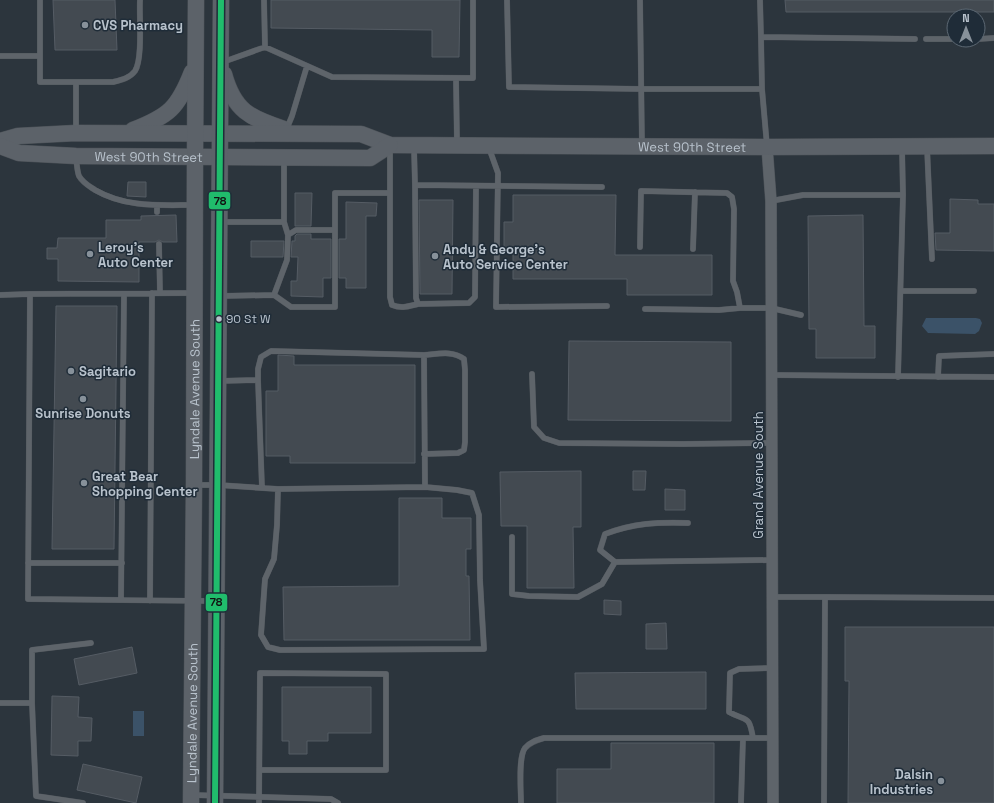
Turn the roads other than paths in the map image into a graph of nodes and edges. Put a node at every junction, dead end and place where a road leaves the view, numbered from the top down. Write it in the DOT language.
graph roads {
  1 [pos="40,0"];
  2 [pos="140,0"];
  3 [pos="196,0"];
  4 [pos="221,0"];
  5 [pos="264,0"];
  6 [pos="473,0"];
  7 [pos="507,0"];
  8 [pos="640,0"];
  9 [pos="760,0"];
  10 [pos="760,37"];
  11 [pos="915,39"];
  12 [pos="926,39"];
  13 [pos="946,39"];
  14 [pos="264,47"];
  15 [pos="0,56"];
  16 [pos="40,56"];
  17 [pos="220,62"];
  18 [pos="196,63"];
  19 [pos="307,66"];
  20 [pos="456,78"];
  21 [pos="76,82"];
  22 [pos="642,89"];
  23 [pos="762,89"];
  24 [pos="293,132"];
  25 [pos="76,133"];
  26 [pos="126,133"];
  27 [pos="195,134"];
  28 [pos="220,134"];
  29 [pos="0,141"];
  30 [pos="390,145"];
  31 [pos="414,145"];
  32 [pos="0,146"];
  33 [pos="457,146"];
  34 [pos="488,146"];
  35 [pos="642,146"];
  36 [pos="994,146"];
  37 [pos="767,147"];
  38 [pos="902,147"];
  39 [pos="927,147"];
  40 [pos="76,156"];
  41 [pos="220,157"];
  42 [pos="284,157"];
  43 [pos="194,158"];
  44 [pos="415,186"];
  45 [pos="476,186"];
  46 [pos="498,186"];
  47 [pos="602,187"];
  48 [pos="695,192"];
  49 [pos="390,193"];
  50 [pos="903,195"];
  51 [pos="771,200"];
  52 [pos="157,205"];
  53 [pos="194,205"];
  54 [pos="158,212"];
  55 [pos="219,222"];
  56 [pos="284,222"];
  57 [pos="335,230"];
  58 [pos="288,235"];
  59 [pos="158,244"];
  60 [pos="640,247"];
  61 [pos="693,248"];
  62 [pos="932,259"];
  63 [pos="901,291"];
  64 [pos="974,291"];
  65 [pos="152,293"];
  66 [pos="160,293"];
  67 [pos="194,293"];
  68 [pos="0,294"];
  69 [pos="30,294"];
  70 [pos="124,294"];
  71 [pos="274,295"];
  72 [pos="218,296"];
  73 [pos="418,304"];
  74 [pos="607,306"];
  75 [pos="740,308"];
  76 [pos="771,308"];
  77 [pos="645,309"];
  78 [pos="801,315"];
  79 [pos="994,354"];
  80 [pos="424,355"];
  81 [pos="532,374"];
  82 [pos="772,375"];
  83 [pos="898,377"];
  84 [pos="938,377"];
  85 [pos="994,377"];
  86 [pos="258,380"];
  87 [pos="218,381"];
  88 [pos="772,443"];
  89 [pos="424,454"];
  90 [pos="194,485"];
  91 [pos="218,485"];
  92 [pos="425,487"];
  93 [pos="262,488"];
  94 [pos="278,489"];
  95 [pos="688,523"];
  96 [pos="512,537"];
  97 [pos="772,560"];
  98 [pos="615,562"];
  99 [pos="28,563"];
  100 [pos="122,563"];
  101 [pos="772,597"];
  102 [pos="825,598"];
  103 [pos="994,598"];
  104 [pos="122,600"];
  105 [pos="150,601"];
  106 [pos="193,601"];
  107 [pos="217,601"];
  108 [pos="91,643"];
  109 [pos="772,668"];
  110 [pos="0,703"];
  111 [pos="32,703"];
  112 [pos="743,738"];
  113 [pos="753,738"];
  114 [pos="773,738"];
  115 [pos="260,770"];
  116 [pos="259,796"];
  117 [pos="191,799"];
  118 [pos="215,799"];
  119 [pos="83,803"];
  120 [pos="259,803"];
  121 [pos="338,803"];
  122 [pos="521,803"];
  123 [pos="741,803"];
  124 [pos="773,803"];
  125 [pos="824,803"];
  1 -- 16 [label="lane"];
  2 -- 21 [label="lane"];
  3 -- 18 [label="street, Lyndale Avenue South"];
  4 -- 17 [label="street, Lyndale Avenue South"];
  5 -- 14 [label="lane"];
  6 -- 20 [label="lane"];
  7 -- 22 [label="lane"];
  8 -- 22 [label="lane"];
  9 -- 10 [label="lane"];
  10 -- 11 [label="lane"];
  10 -- 23 [label="lane"];
  12 -- 13 [label="lane"];
  14 -- 17 [label="lane"];
  14 -- 19 [label="lane"];
  15 -- 16 [label="lane"];
  16 -- 21 [label="lane"];
  17 -- 24 [label="street"];
  17 -- 28 [label="street, Lyndale Avenue South"];
  18 -- 26 [label="street"];
  18 -- 27 [label="street, Lyndale Avenue South"];
  19 -- 20 [label="lane"];
  19 -- 24 [label="lane"];
  20 -- 33 [label="lane"];
  21 -- 25 [label="lane"];
  22 -- 23 [label="lane"];
  22 -- 35 [label="lane"];
  23 -- 37 [label="lane"];
  24 -- 28 [label="street, West 90th Street"];
  24 -- 30 [label="street, West 90th Street"];
  25 -- 26 [label="street, West 90th Street"];
  25 -- 29 [label="street, West 90th Street"];
  26 -- 27 [label="street, West 90th Street"];
  27 -- 28 [label="street, West 90th Street"];
  27 -- 43 [label="street, Lyndale Avenue South"];
  28 -- 41 [label="street, Lyndale Avenue South"];
  30 -- 31 [label="street, West 90th Street"];
  30 -- 42 [label="street, West 90th Street"];
  30 -- 49 [label="lane"];
  31 -- 33 [label="street, West 90th Street"];
  31 -- 44 [label="lane"];
  32 -- 40 [label="street, West 90th Street"];
  33 -- 34 [label="street, West 90th Street"];
  34 -- 35 [label="street, West 90th Street"];
  34 -- 46 [label="lane"];
  35 -- 37 [label="street, West 90th Street"];
  36 -- 39 [label="street, West 90th Street"];
  37 -- 38 [label="street, West 90th Street"];
  37 -- 51 [label="street, Grand Avenue South"];
  38 -- 39 [label="street, West 90th Street"];
  38 -- 50 [label="lane"];
  39 -- 62 [label="lane"];
  40 -- 43 [label="street, West 90th Street"];
  40 -- 52 [label="lane"];
  41 -- 42 [label="street, West 90th Street"];
  41 -- 43 [label="street, West 90th Street"];
  41 -- 55 [label="street, Lyndale Avenue South"];
  42 -- 56 [label="lane"];
  43 -- 53 [label="street, Lyndale Avenue South"];
  44 -- 45 [label="lane"];
  44 -- 73 [label="lane"];
  45 -- 46 [label="lane"];
  45 -- 73 [label="lane"];
  46 -- 47 [label="lane"];
  46 -- 74 [label="lane"];
  48 -- 60 [label="lane"];
  48 -- 61 [label="lane"];
  48 -- 75 [label="lane"];
  49 -- 57 [label="lane"];
  49 -- 73 [label="lane"];
  50 -- 51 [label="lane"];
  50 -- 63 [label="lane"];
  51 -- 76 [label="street, Grand Avenue South"];
  52 -- 53 [label="lane"];
  52 -- 54 [label="lane"];
  53 -- 67 [label="street, Lyndale Avenue South"];
  55 -- 56 [label="lane"];
  55 -- 72 [label="street, Lyndale Avenue South"];
  56 -- 58 [label="lane"];
  57 -- 58 [label="lane"];
  57 -- 71 [label="lane"];
  58 -- 71 [label="lane"];
  59 -- 66 [label="lane"];
  63 -- 64 [label="lane"];
  63 -- 83 [label="lane"];
  65 -- 66 [label="lane"];
  65 -- 70 [label="lane"];
  65 -- 105 [label="lane"];
  66 -- 67 [label="lane"];
  67 -- 90 [label="street, Lyndale Avenue South"];
  68 -- 69 [label="lane"];
  69 -- 70 [label="lane"];
  69 -- 99 [label="lane"];
  70 -- 100 [label="lane"];
  71 -- 72 [label="lane"];
  72 -- 87 [label="street, Lyndale Avenue South"];
  75 -- 76 [label="lane"];
  75 -- 77 [label="lane"];
  76 -- 78 [label="lane"];
  76 -- 82 [label="street, Grand Avenue South"];
  79 -- 84 [label="lane"];
  80 -- 86 [label="lane"];
  80 -- 89 [label="lane"];
  80 -- 89 [label="lane"];
  81 -- 88 [label="lane"];
  82 -- 83 [label="lane"];
  82 -- 88 [label="street, Grand Avenue South"];
  83 -- 84 [label="lane"];
  84 -- 85 [label="lane"];
  86 -- 87 [label="lane"];
  86 -- 93 [label="lane"];
  87 -- 91 [label="street, Lyndale Avenue South"];
  88 -- 97 [label="street, Grand Avenue South"];
  89 -- 92 [label="lane"];
  90 -- 91 [label="lane"];
  90 -- 106 [label="street, Lyndale Avenue South"];
  91 -- 93 [label="lane"];
  91 -- 107 [label="street, Lyndale Avenue South"];
  92 -- 94 [label="lane"];
  92 -- 94 [label="lane"];
  93 -- 94 [label="lane"];
  95 -- 98 [label="lane"];
  96 -- 98 [label="lane"];
  97 -- 98 [label="lane"];
  97 -- 101 [label="street, Grand Avenue South"];
  99 -- 100 [label="lane"];
  99 -- 104 [label="lane"];
  100 -- 104 [label="lane"];
  101 -- 102 [label="lane"];
  101 -- 109 [label="street, Grand Avenue South"];
  102 -- 103 [label="lane"];
  102 -- 125 [label="lane"];
  104 -- 105 [label="lane"];
  105 -- 106 [label="lane"];
  106 -- 107 [label="lane"];
  106 -- 117 [label="street, Lyndale Avenue South"];
  107 -- 118 [label="street, Lyndale Avenue South"];
  108 -- 111 [label="lane"];
  109 -- 113 [label="lane"];
  109 -- 114 [label="street, Grand Avenue South"];
  110 -- 111 [label="lane"];
  111 -- 119 [label="lane"];
  112 -- 113 [label="lane"];
  112 -- 122 [label="lane"];
  112 -- 123 [label="lane"];
  113 -- 114 [label="lane"];
  114 -- 124 [label="street, Grand Avenue South"];
  115 -- 115 [label="lane"];
  115 -- 116 [label="lane"];
  116 -- 118 [label="lane"];
  116 -- 120 [label="lane"];
  116 -- 121 [label="lane"];
  117 -- 118 [label="lane"];
}
